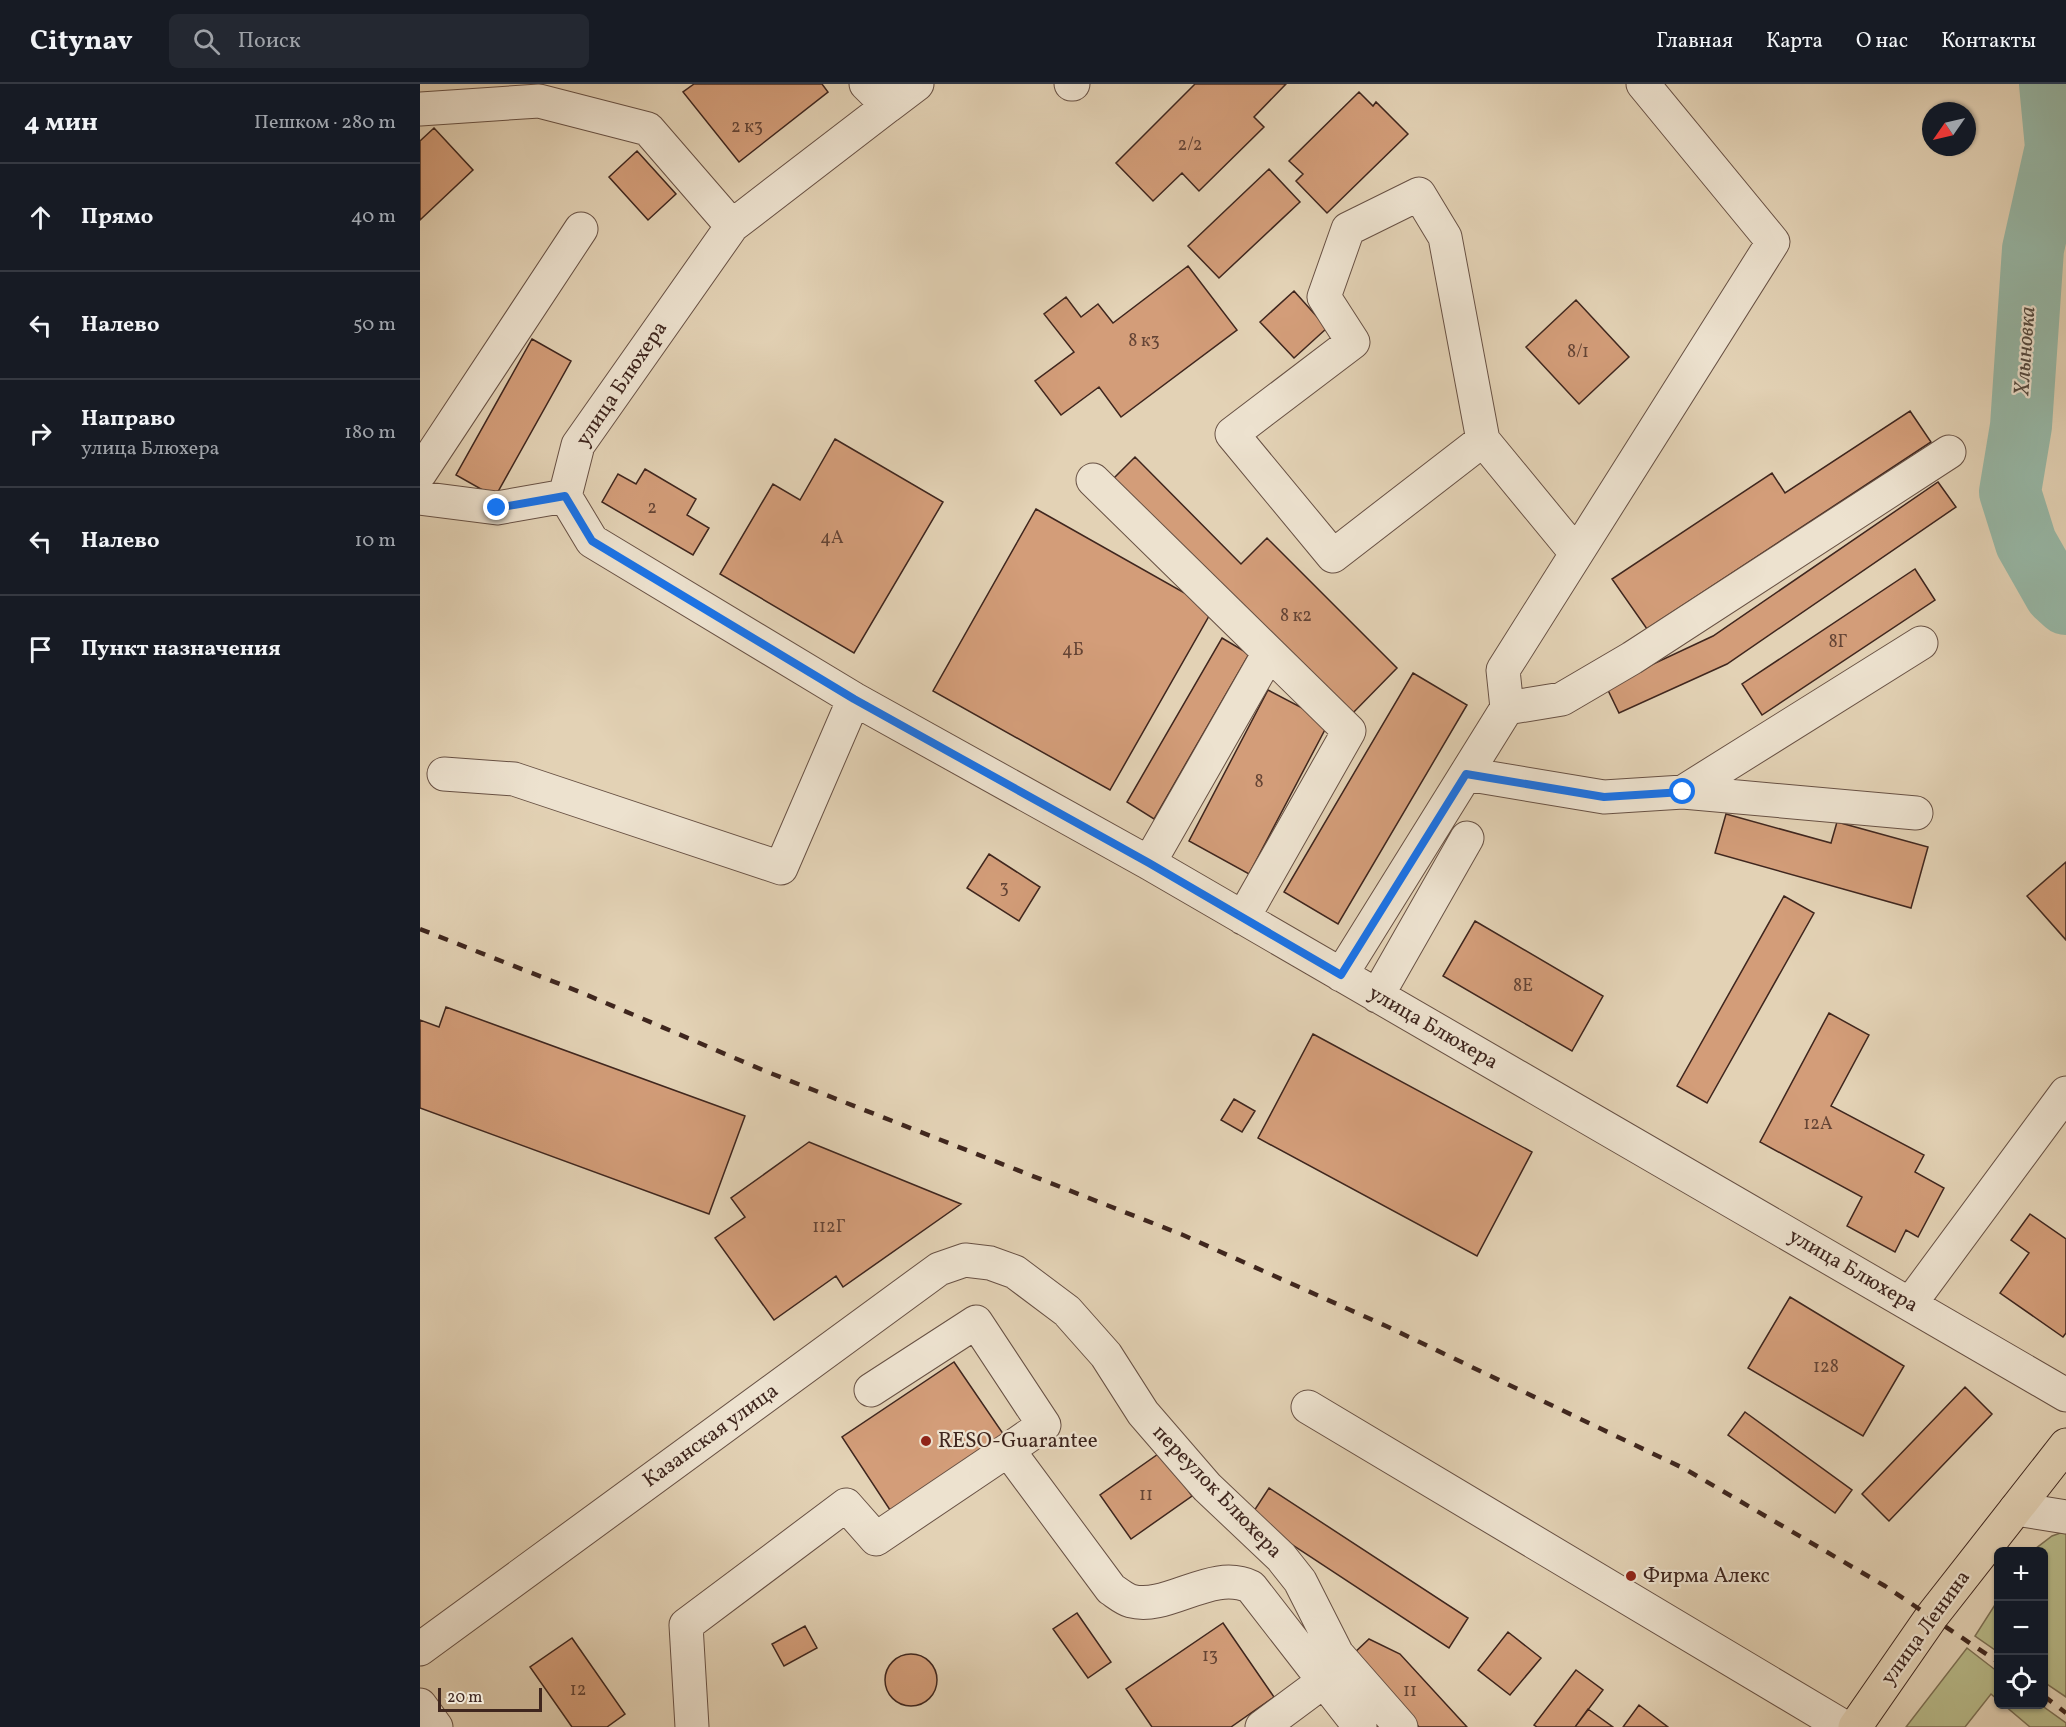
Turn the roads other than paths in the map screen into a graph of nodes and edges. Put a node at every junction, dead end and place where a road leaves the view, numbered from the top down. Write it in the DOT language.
graph roads {
  1 [pos="917,84"];
  2 [pos="1643,84"];
  3 [pos="877,95"];
  4 [pos="420,109"];
  5 [pos="732,226"];
  6 [pos="581,229"];
  7 [pos="1482,440"];
  8 [pos="1949,452"];
  9 [pos="420,473"];
  10 [pos="1093,480"];
  11 [pos="565,496"];
  12 [pos="420,498"];
  13 [pos="1576,553"];
  14 [pos="1921,643"];
  15 [pos="1269,653"];
  16 [pos="854,699"];
  17 [pos="1507,708"];
  18 [pos="444,774"];
  19 [pos="1466,774"];
  20 [pos="1683,792"];
  21 [pos="1917,813"];
  22 [pos="1467,838"];
  23 [pos="1149,863"];
  24 [pos="1243,918"];
  25 [pos="1341,975"];
  26 [pos="1377,996"];
  27 [pos="2066,1093"];
  28 [pos="1015,1272"];
  29 [pos="1910,1304"];
  30 [pos="871,1390"];
  31 [pos="2066,1395"];
  32 [pos="1308,1407"];
  33 [pos="2066,1444"];
  34 [pos="1008,1450"];
  35 [pos="2016,1509"];
  36 [pos="2066,1517"];
  37 [pos="420,1649"];
  38 [pos="1324,1681"];
  39 [pos="420,1705"];
  40 [pos="436,1727"];
  41 [pos="692,1727"];
  42 [pos="1262,1727"];
  43 [pos="1360,1727"];
  44 [pos="1401,1727"];
  45 [pos="1844,1727"];
  46 [pos="1855,1727"];
  1 -- 3 [label="street, улица Блюхера"];
  2 -- 13 [label="street"];
  3 -- 5 [label="street, улица Блюхера"];
  4 -- 5 [label="street"];
  5 -- 11 [label="street, улица Блюхера"];
  6 -- 9 [label="street"];
  7 -- 7 [label="street"];
  7 -- 13 [label="street"];
  8 -- 17 [label="street"];
  10 -- 15 [label="street"];
  11 -- 12 [label="street"];
  11 -- 16 [label="street, улица Блюхера"];
  13 -- 17 [label="street"];
  14 -- 20 [label="street"];
  15 -- 23 [label="street"];
  15 -- 24 [label="street"];
  16 -- 18 [label="street"];
  16 -- 23 [label="street, улица Блюхера"];
  17 -- 19 [label="street"];
  19 -- 20 [label="street"];
  19 -- 25 [label="street"];
  20 -- 21 [label="street"];
  22 -- 26 [label="street"];
  23 -- 24 [label="street, улица Блюхера"];
  24 -- 25 [label="street, улица Блюхера"];
  25 -- 26 [label="street, улица Блюхера"];
  26 -- 29 [label="street, улица Блюхера"];
  27 -- 29 [label="street"];
  28 -- 37 [label="street, Казанская улица"];
  28 -- 44 [label="street, переулок Блюхера"];
  29 -- 31 [label="street, улица Блюхера"];
  30 -- 34 [label="street"];
  32 -- 45 [label="street"];
  33 -- 35 [label="main road, улица Ленина"];
  34 -- 38 [label="street"];
  34 -- 41 [label="street"];
  35 -- 36 [label="street"];
  35 -- 46 [label="main road, улица Ленина"];
  38 -- 42 [label="street"];
  38 -- 43 [label="street"];
  39 -- 40 [label="street"];
}
